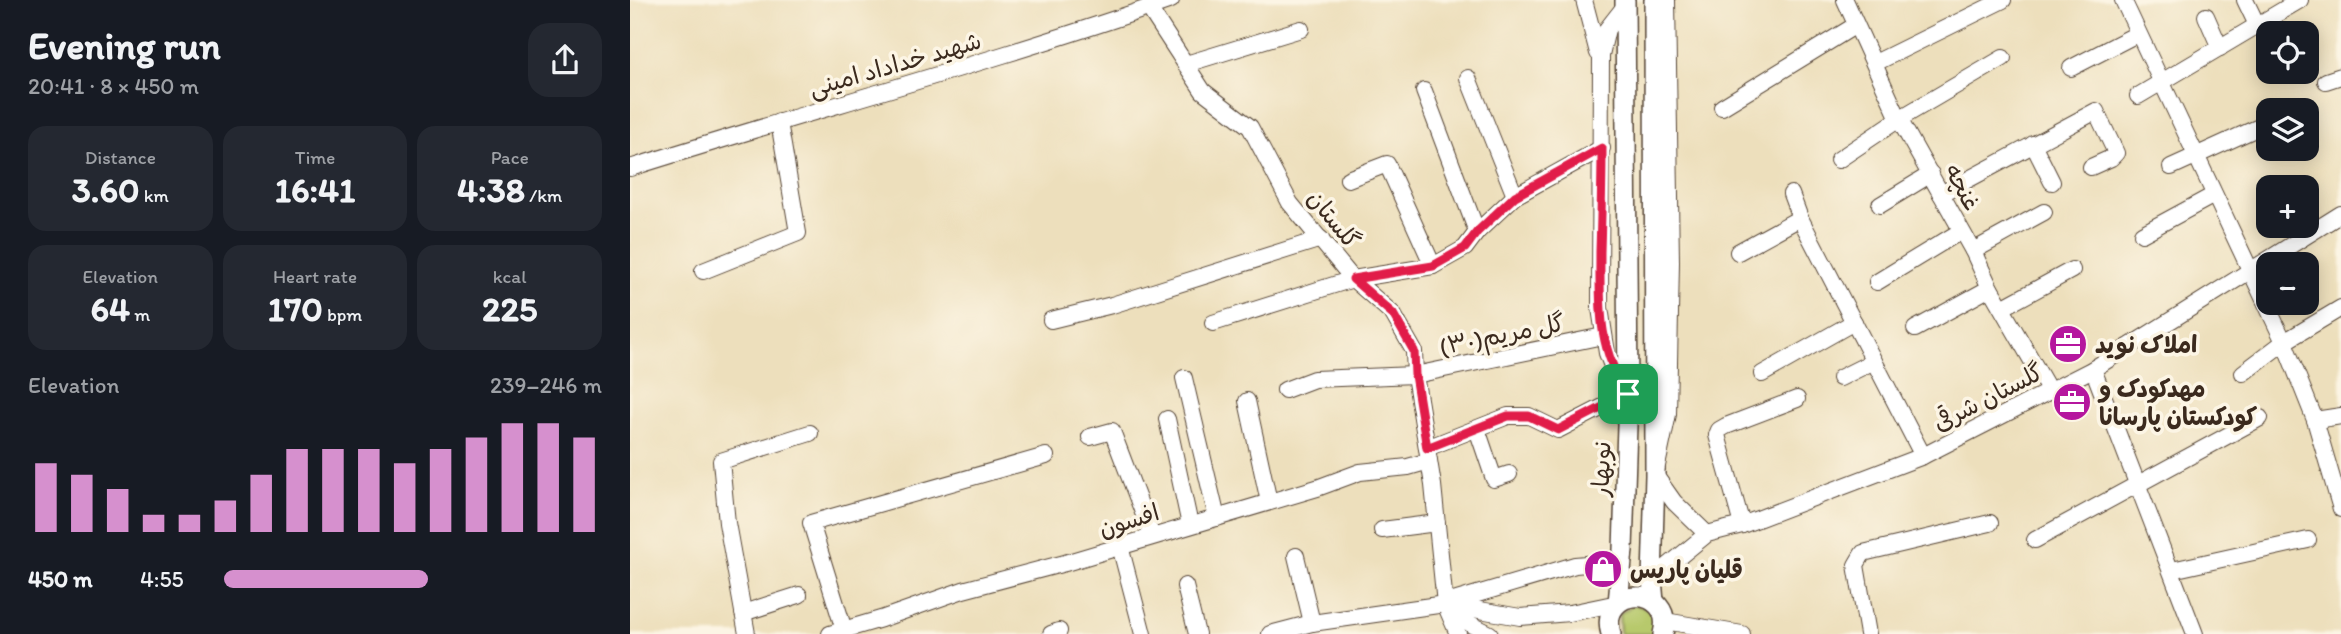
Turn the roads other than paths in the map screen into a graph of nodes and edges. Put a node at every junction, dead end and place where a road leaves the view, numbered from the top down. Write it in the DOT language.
graph roads {
  1 [pos="1171,0"];
  2 [pos="1584,0"];
  3 [pos="1654,0"];
  4 [pos="1667,0"];
  5 [pos="1845,0"];
  6 [pos="2003,0"];
  7 [pos="2123,0"];
  8 [pos="2245,0"];
  9 [pos="2300,0"];
  10 [pos="1625,3"];
  11 [pos="1149,8"];
  12 [pos="2206,16"];
  13 [pos="2262,21"];
  14 [pos="2256,22"];
  15 [pos="1856,25"];
  16 [pos="2256,25"];
  17 [pos="1301,29"];
  18 [pos="2137,34"];
  19 [pos="2220,48"];
  20 [pos="2003,58"];
  21 [pos="1875,63"];
  22 [pos="1186,64"];
  23 [pos="2071,68"];
  24 [pos="1601,69"];
  25 [pos="1468,78"];
  26 [pos="1626,81"];
  27 [pos="2162,83"];
  28 [pos="1655,84"];
  29 [pos="1424,91"];
  30 [pos="2138,96"];
  31 [pos="1722,107"];
  32 [pos="1899,119"];
  33 [pos="779,122"];
  34 [pos="2256,128"];
  35 [pos="2033,144"];
  36 [pos="1602,148"];
  37 [pos="2196,155"];
  38 [pos="1838,160"];
  39 [pos="2091,167"];
  40 [pos="2171,167"];
  41 [pos="630,168"];
  42 [pos="1931,174"];
  43 [pos="1348,179"];
  44 [pos="2052,182"];
  45 [pos="1791,194"];
  46 [pos="1941,194"];
  47 [pos="2214,195"];
  48 [pos="1515,196"];
  49 [pos="1880,205"];
  50 [pos="2044,212"];
  51 [pos="2341,214"];
  52 [pos="1800,218"];
  53 [pos="1961,231"];
  54 [pos="1477,232"];
  55 [pos="2142,234"];
  56 [pos="1321,239"];
  57 [pos="1973,251"];
  58 [pos="1738,252"];
  59 [pos="1433,266"];
  60 [pos="2072,270"];
  61 [pos="2249,270"];
  62 [pos="703,271"];
  63 [pos="1353,279"];
  64 [pos="1877,282"];
  65 [pos="1990,288"];
  66 [pos="2002,308"];
  67 [pos="2341,308"];
  68 [pos="1051,320"];
  69 [pos="1854,322"];
  70 [pos="1213,323"];
  71 [pos="1915,329"];
  72 [pos="1603,336"];
  73 [pos="2284,342"];
  74 [pos="1874,361"];
  75 [pos="2093,369"];
  76 [pos="2243,373"];
  77 [pos="1762,374"];
  78 [pos="1415,375"];
  79 [pos="1184,378"];
  80 [pos="1840,378"];
  81 [pos="1285,390"];
  82 [pos="2050,392"];
  83 [pos="1628,394"];
  84 [pos="1797,399"];
  85 [pos="1247,401"];
  86 [pos="2341,416"];
  87 [pos="2260,418"];
  88 [pos="1167,419"];
  89 [pos="2315,420"];
  90 [pos="1477,429"];
  91 [pos="810,432"];
  92 [pos="1090,437"];
  93 [pos="1428,455"];
  94 [pos="1046,456"];
  95 [pos="1923,456"];
  96 [pos="2336,470"];
  97 [pos="1509,474"];
  98 [pos="1655,475"];
  99 [pos="2138,485"];
  100 [pos="1269,502"];
  101 [pos="2341,509"];
  102 [pos="1217,518"];
  103 [pos="1437,523"];
  104 [pos="1990,523"];
  105 [pos="1190,525"];
  106 [pos="1742,525"];
  107 [pos="1382,530"];
  108 [pos="1707,534"];
  109 [pos="1152,536"];
  110 [pos="2035,540"];
  111 [pos="2308,540"];
  112 [pos="1120,546"];
  113 [pos="1296,556"];
  114 [pos="1622,561"];
  115 [pos="2172,570"];
  116 [pos="1652,579"];
  117 [pos="1185,586"];
  118 [pos="799,595"];
  119 [pos="1654,602"];
  120 [pos="1618,603"];
  121 [pos="1445,604"];
  122 [pos="743,613"];
  123 [pos="1312,623"];
  124 [pos="883,627"];
  125 [pos="1664,628"];
  126 [pos="1290,631"];
  127 [pos="837,632"];
  128 [pos="747,634"];
  129 [pos="1143,634"];
  130 [pos="1197,634"];
  131 [pos="1270,634"];
  132 [pos="1458,634"];
  133 [pos="1490,634"];
  134 [pos="1611,634"];
  135 [pos="1742,634"];
  136 [pos="1868,634"];
  137 [pos="2195,634"];
  1 -- 11 [label="street, شهید خداداد امینی"];
  2 -- 24 [label="street"];
  3 -- 28 [label="main road"];
  4 -- 98 [label="street"];
  5 -- 15 [label="street, غنچه"];
  6 -- 21 [label="street"];
  7 -- 18 [label="street"];
  8 -- 14 [label="street"];
  9 -- 13 [label="street"];
  10 -- 24 [label="street"];
  10 -- 26 [label="main road, نوبهار"];
  11 -- 22 [label="street, گلستان"];
  11 -- 33 [label="street, شهید خداداد امینی"];
  12 -- 19 [label="street"];
  15 -- 21 [label="street, غنچه"];
  15 -- 31 [label="street"];
  16 -- 19 [label="street"];
  17 -- 22 [label="street"];
  18 -- 23 [label="street"];
  18 -- 27 [label="street"];
  19 -- 27 [label="street"];
  20 -- 32 [label="street"];
  21 -- 32 [label="street, غنچه"];
  22 -- 56 [label="street, گلستان"];
  24 -- 36 [label="street"];
  25 -- 48 [label="street"];
  26 -- 28 [label="main road"];
  26 -- 83 [label="main road, نوبهار"];
  27 -- 30 [label="street"];
  27 -- 37 [label="street"];
  28 -- 98 [label="main road"];
  29 -- 54 [label="street"];
  32 -- 38 [label="street"];
  32 -- 42 [label="street, غنچه"];
  33 -- 41 [label="street, شهید خداداد امینی"];
  33 -- 62 [label="street"];
  34 -- 37 [label="street"];
  35 -- 39 [label="street"];
  35 -- 44 [label="street"];
  35 -- 46 [label="street"];
  36 -- 48 [label="street"];
  36 -- 72 [label="street"];
  37 -- 40 [label="street"];
  37 -- 47 [label="street"];
  42 -- 46 [label="street, غنچه"];
  42 -- 49 [label="street"];
  43 -- 59 [label="street"];
  45 -- 52 [label="street"];
  46 -- 53 [label="street, غنچه"];
  47 -- 55 [label="street"];
  47 -- 61 [label="street"];
  48 -- 54 [label="street"];
  50 -- 57 [label="street"];
  51 -- 61 [label="street, گلستان شرقی"];
  52 -- 58 [label="street"];
  52 -- 69 [label="street"];
  53 -- 57 [label="street, غنچه"];
  53 -- 64 [label="street"];
  54 -- 59 [label="street"];
  56 -- 63 [label="street, گلستان"];
  56 -- 68 [label="street"];
  57 -- 65 [label="street, غنچه"];
  59 -- 63 [label="street"];
  60 -- 66 [label="street"];
  61 -- 73 [label="street"];
  61 -- 75 [label="street, گلستان شرقی"];
  63 -- 70 [label="street"];
  63 -- 78 [label="street, گلستان"];
  65 -- 66 [label="street, غنچه"];
  65 -- 71 [label="street"];
  66 -- 82 [label="street, غنچه"];
  67 -- 73 [label="street"];
  69 -- 74 [label="street"];
  69 -- 77 [label="street"];
  72 -- 78 [label="street, گل مریم(۳۰)"];
  72 -- 83 [label="street"];
  73 -- 76 [label="street"];
  73 -- 89 [label="street"];
  74 -- 80 [label="street"];
  74 -- 95 [label="street"];
  75 -- 82 [label="street, گلستان شرقی"];
  75 -- 99 [label="street"];
  78 -- 81 [label="street, گل مریم(۳۰)"];
  78 -- 93 [label="street, گلستان"];
  79 -- 102 [label="street"];
  82 -- 95 [label="street, گلستان شرقی"];
  83 -- 90 [label="street, افسون"];
  83 -- 114 [label="main road, نوبهار"];
  84 -- 106 [label="street"];
  85 -- 100 [label="street"];
  86 -- 89 [label="street"];
  87 -- 99 [label="street"];
  88 -- 105 [label="street"];
  89 -- 96 [label="street"];
  90 -- 93 [label="street, افسون"];
  90 -- 97 [label="street"];
  91 -- 122 [label="street"];
  92 -- 109 [label="street"];
  93 -- 100 [label="street, افسون"];
  93 -- 103 [label="street, گلستان"];
  94 -- 127 [label="street"];
  95 -- 106 [label="street, گلستان شرقی"];
  96 -- 101 [label="street"];
  98 -- 108 [label="street"];
  98 -- 116 [label="main road"];
  99 -- 110 [label="street"];
  99 -- 115 [label="street"];
  100 -- 102 [label="street, افسون"];
  102 -- 105 [label="street, افسون"];
  103 -- 107 [label="street"];
  103 -- 121 [label="street, گلستان"];
  104 -- 136 [label="street"];
  105 -- 109 [label="street, افسون"];
  106 -- 108 [label="street, گلستان شرقی"];
  108 -- 116 [label="street, گلستان شرقی"];
  109 -- 112 [label="street, افسون"];
  111 -- 115 [label="street"];
  112 -- 124 [label="street, افسون"];
  112 -- 129 [label="street"];
  113 -- 123 [label="street"];
  114 -- 120 [label="main road, نوبهار"];
  114 -- 121 [label="street"];
  115 -- 137 [label="street"];
  116 -- 119 [label="main road"];
  117 -- 130 [label="street"];
  118 -- 122 [label="street"];
  119 -- 120 [label="main road"];
  119 -- 125 [label="main road"];
  120 -- 121 [label="street"];
  120 -- 134 [label="main road, نوبهار"];
  121 -- 123 [label="street"];
  121 -- 132 [label="street, گلستان"];
  121 -- 133 [label="street"];
  122 -- 128 [label="street"];
  123 -- 126 [label="street"];
  124 -- 127 [label="street, افسون"];
  125 -- 135 [label="street"];
  126 -- 131 [label="street"];
}
